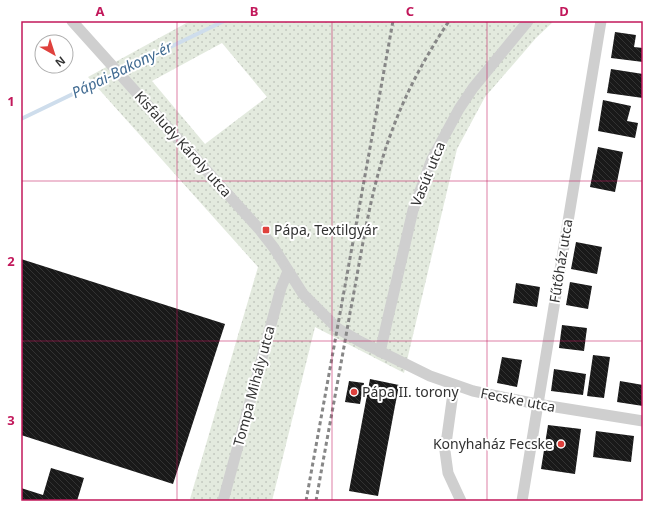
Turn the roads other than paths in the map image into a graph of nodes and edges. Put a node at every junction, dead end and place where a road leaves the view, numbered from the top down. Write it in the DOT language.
graph roads {
  1 [pos="72,21"];
  2 [pos="528,21"];
  3 [pos="600,21"];
  4 [pos="288,271"];
  5 [pos="380,352"];
  6 [pos="454,386"];
  7 [pos="537,404"];
  8 [pos="643,421"];
  9 [pos="223,501"];
  10 [pos="461,501"];
  11 [pos="522,501"];
  1 -- 4 [label="street, Kisfaludy Károly utca"];
  2 -- 5 [label="street, Vasút utca"];
  3 -- 7 [label="street, Fűtőház utca"];
  4 -- 5 [label="street, Fecske utca"];
  4 -- 9 [label="street, Tompa Mihály utca"];
  5 -- 6 [label="street, Fecske utca"];
  6 -- 7 [label="street, Fecske utca"];
  6 -- 10 [label="street"];
  7 -- 8 [label="street, Fecske utca"];
  7 -- 11 [label="street, Fűtőház utca"];
}
